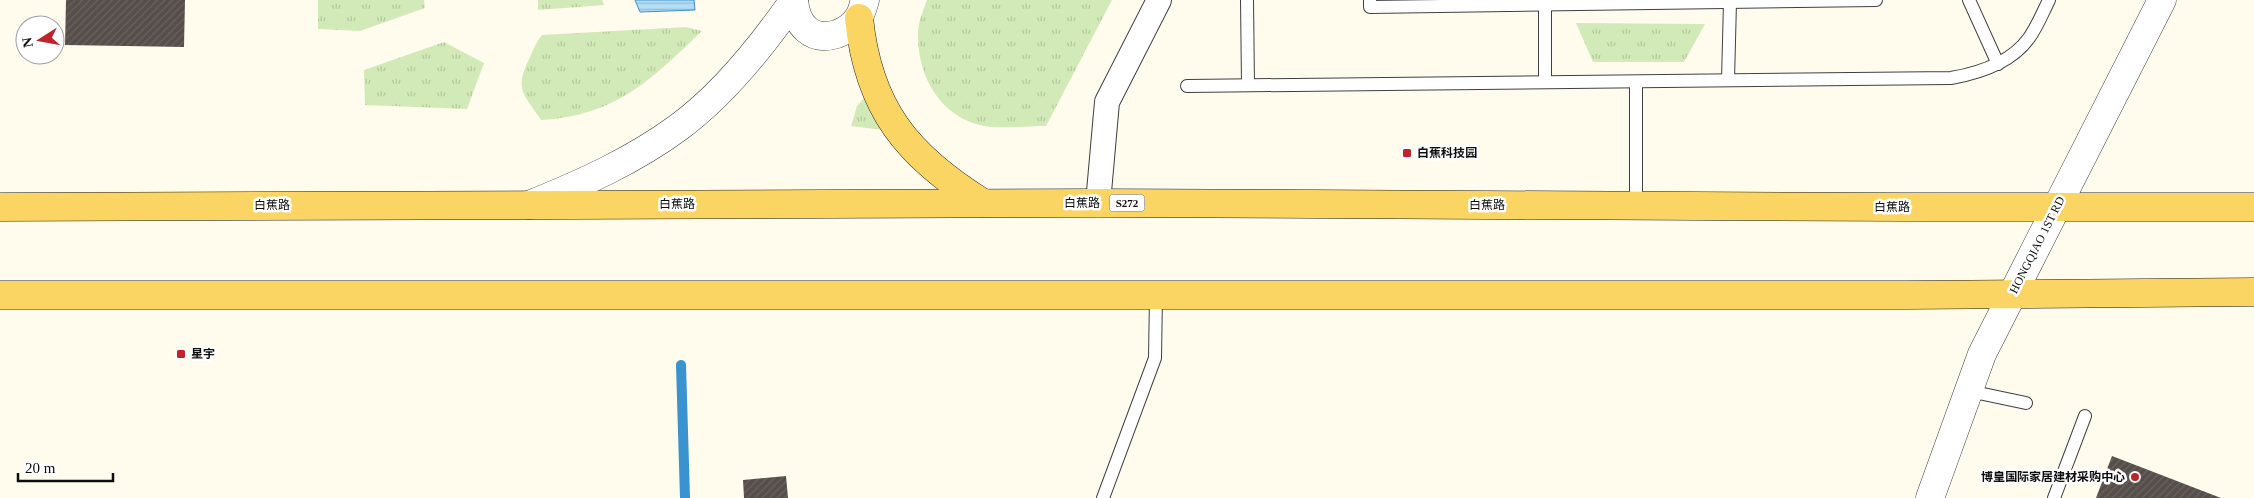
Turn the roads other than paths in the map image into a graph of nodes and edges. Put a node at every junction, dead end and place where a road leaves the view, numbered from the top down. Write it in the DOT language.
graph roads {
  1 [pos="794,0"];
  2 [pos="1159,0"];
  3 [pos="1247,0"];
  4 [pos="1370,0"];
  5 [pos="1876,0"];
  6 [pos="1969,0"];
  7 [pos="2049,0"];
  8 [pos="2162,0"];
  9 [pos="1730,2"];
  10 [pos="1545,5"];
  11 [pos="862,9"];
  12 [pos="1998,64"];
  13 [pos="1728,80"];
  14 [pos="1545,82"];
  15 [pos="1636,82"];
  16 [pos="1248,85"];
  17 [pos="1187,86"];
  18 [pos="983,203"];
  19 [pos="1098,203"];
  20 [pos="529,204"];
  21 [pos="1636,206"];
  22 [pos="0,207"];
  23 [pos="2056,207"];
  24 [pos="2254,207"];
  25 [pos="2254,292"];
  26 [pos="2012,294"];
  27 [pos="0,295"];
  28 [pos="1156,295"];
  29 [pos="1969,391"];
  30 [pos="2026,403"];
  31 [pos="2085,416"];
  32 [pos="1103,498"];
  33 [pos="1930,498"];
  34 [pos="2054,498"];
  1 -- 11 [label="street"];
  1 -- 20 [label="street"];
  2 -- 19 [label="street"];
  3 -- 16 [label="lane"];
  4 -- 10 [label="lane"];
  5 -- 9 [label="lane"];
  6 -- 12 [label="lane"];
  7 -- 12 [label="lane"];
  8 -- 23 [label="street, HONGQIAO 1ST RD"];
  9 -- 10 [label="lane"];
  9 -- 13 [label="lane"];
  10 -- 14 [label="lane"];
  11 -- 18 [label="main road"];
  12 -- 13 [label="lane"];
  13 -- 15 [label="lane"];
  14 -- 15 [label="lane"];
  14 -- 16 [label="lane"];
  15 -- 21 [label="lane"];
  16 -- 17 [label="lane"];
  18 -- 19 [label="main road, 白蕉路 / S272"];
  18 -- 20 [label="main road, 白蕉路 / S272"];
  19 -- 21 [label="main road, 白蕉路 / S272"];
  20 -- 22 [label="main road, 白蕉路 / S272"];
  21 -- 23 [label="main road, 白蕉路 / S272"];
  23 -- 24 [label="main road, 白蕉路 / S272"];
  23 -- 26 [label="street, HONGQIAO 1ST RD"];
  25 -- 26 [label="main road"];
  26 -- 28 [label="main road"];
  26 -- 29 [label="street, HONGQIAO 1ST RD"];
  27 -- 28 [label="main road"];
  28 -- 32 [label="lane"];
  29 -- 30 [label="lane"];
  29 -- 33 [label="street, HONGQIAO 1ST RD"];
  31 -- 34 [label="lane"];
}
